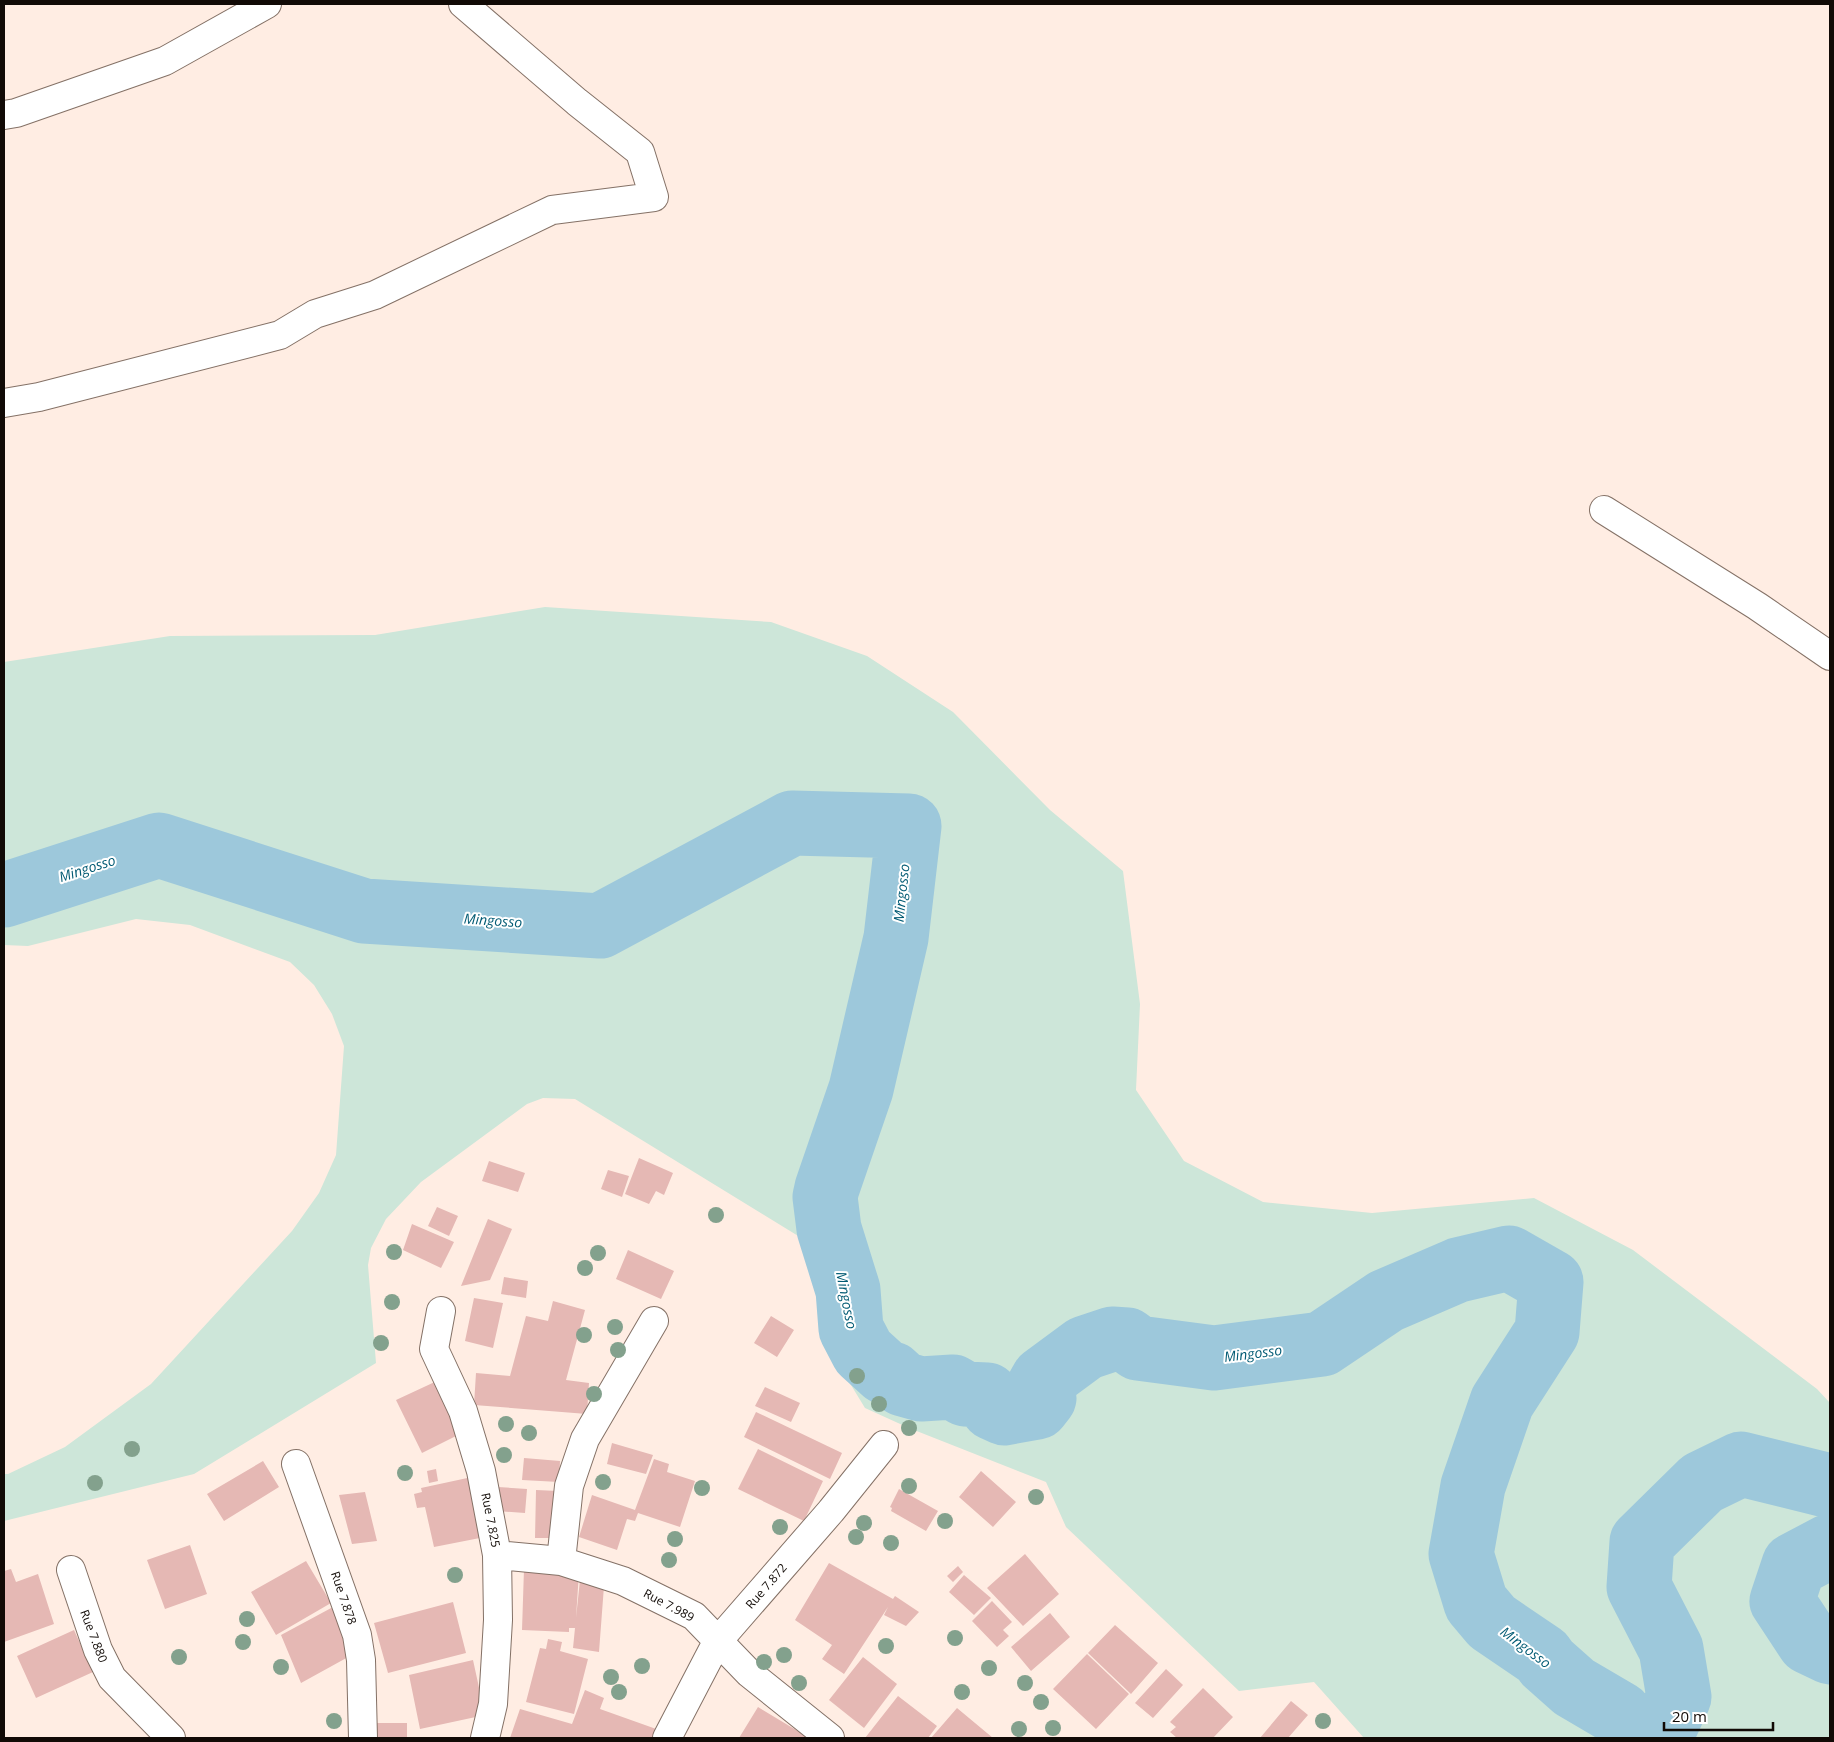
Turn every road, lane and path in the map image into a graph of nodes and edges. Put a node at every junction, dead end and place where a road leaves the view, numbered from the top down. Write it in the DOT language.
graph roads {
  1 [pos="267,4"];
  2 [pos="463,4"];
  3 [pos="4,115"];
  4 [pos="4,403"];
  5 [pos="1604,510"];
  6 [pos="1830,656"];
  7 [pos="441,1311"];
  8 [pos="654,1321"];
  9 [pos="884,1445"];
  10 [pos="296,1464"];
  11 [pos="497,1555"];
  12 [pos="561,1561"];
  13 [pos="71,1570"];
  14 [pos="718,1642"];
  15 [pos="171,1738"];
  16 [pos="364,1738"];
  17 [pos="486,1738"];
  18 [pos="667,1738"];
  19 [pos="830,1738"];
  1 -- 3 [label="street"];
  2 -- 4 [label="street"];
  5 -- 6 [label="street"];
  7 -- 11 [label="street, Rue 7.825"];
  8 -- 12 [label="street"];
  9 -- 14 [label="street, Rue 7.872"];
  10 -- 16 [label="street, Rue 7.878"];
  11 -- 12 [label="street, Rue 7.989"];
  11 -- 17 [label="street, Rue 7.825"];
  12 -- 14 [label="street, Rue 7.989"];
  13 -- 15 [label="street, Rue 7.880"];
  14 -- 18 [label="street, Rue 7.872"];
  14 -- 19 [label="street, Rue 7.989"];
}
